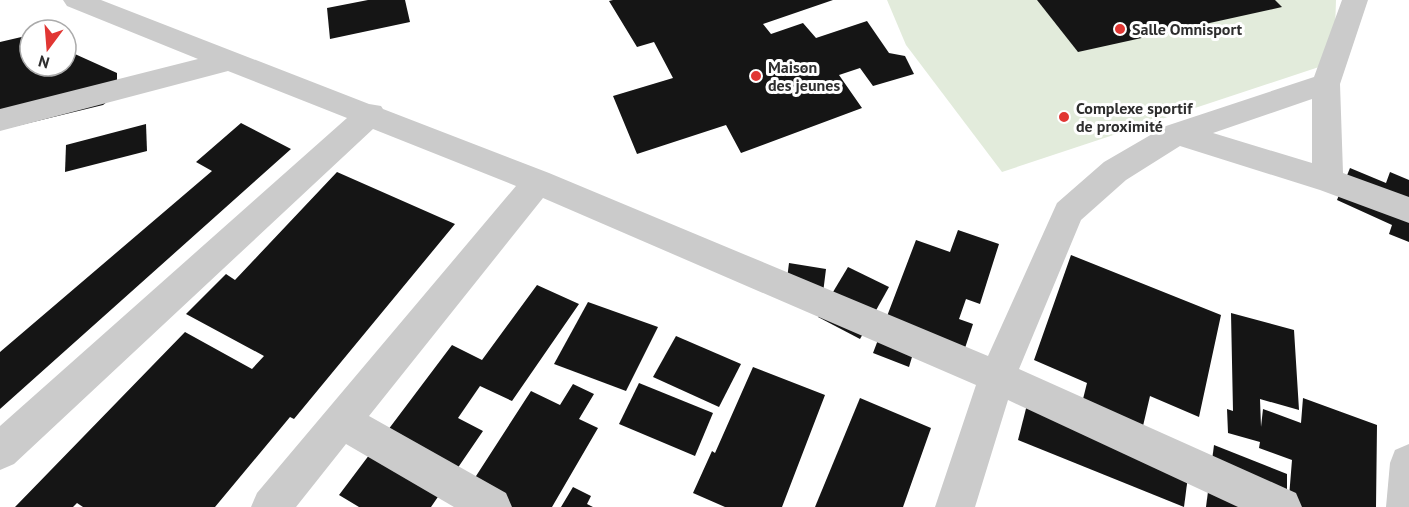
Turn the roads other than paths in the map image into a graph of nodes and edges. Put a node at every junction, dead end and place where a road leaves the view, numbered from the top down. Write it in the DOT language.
graph roads {
  1 [pos="76,0"];
  2 [pos="1355,0"];
  3 [pos="231,60"];
  4 [pos="1326,84"];
  5 [pos="371,114"];
  6 [pos="0,120"];
  7 [pos="1177,134"];
  8 [pos="1328,180"];
  9 [pos="538,182"];
  10 [pos="1409,210"];
  11 [pos="997,377"];
  12 [pos="343,422"];
  13 [pos="0,451"];
  14 [pos="1409,463"];
  15 [pos="271,507"];
  16 [pos="492,507"];
  17 [pos="955,507"];
  18 [pos="1282,507"];
  19 [pos="1406,507"];
  1 -- 3 [label="street"];
  2 -- 4 [label="street"];
  3 -- 5 [label="street"];
  3 -- 6 [label="street"];
  4 -- 7 [label="street"];
  4 -- 8 [label="street"];
  5 -- 9 [label="street"];
  5 -- 13 [label="street"];
  7 -- 8 [label="street"];
  7 -- 11 [label="street"];
  8 -- 10 [label="street"];
  9 -- 11 [label="street"];
  9 -- 12 [label="street"];
  11 -- 17 [label="street"];
  11 -- 18 [label="street"];
  12 -- 15 [label="street"];
  12 -- 16 [label="street"];
  14 -- 19 [label="street"];
}
